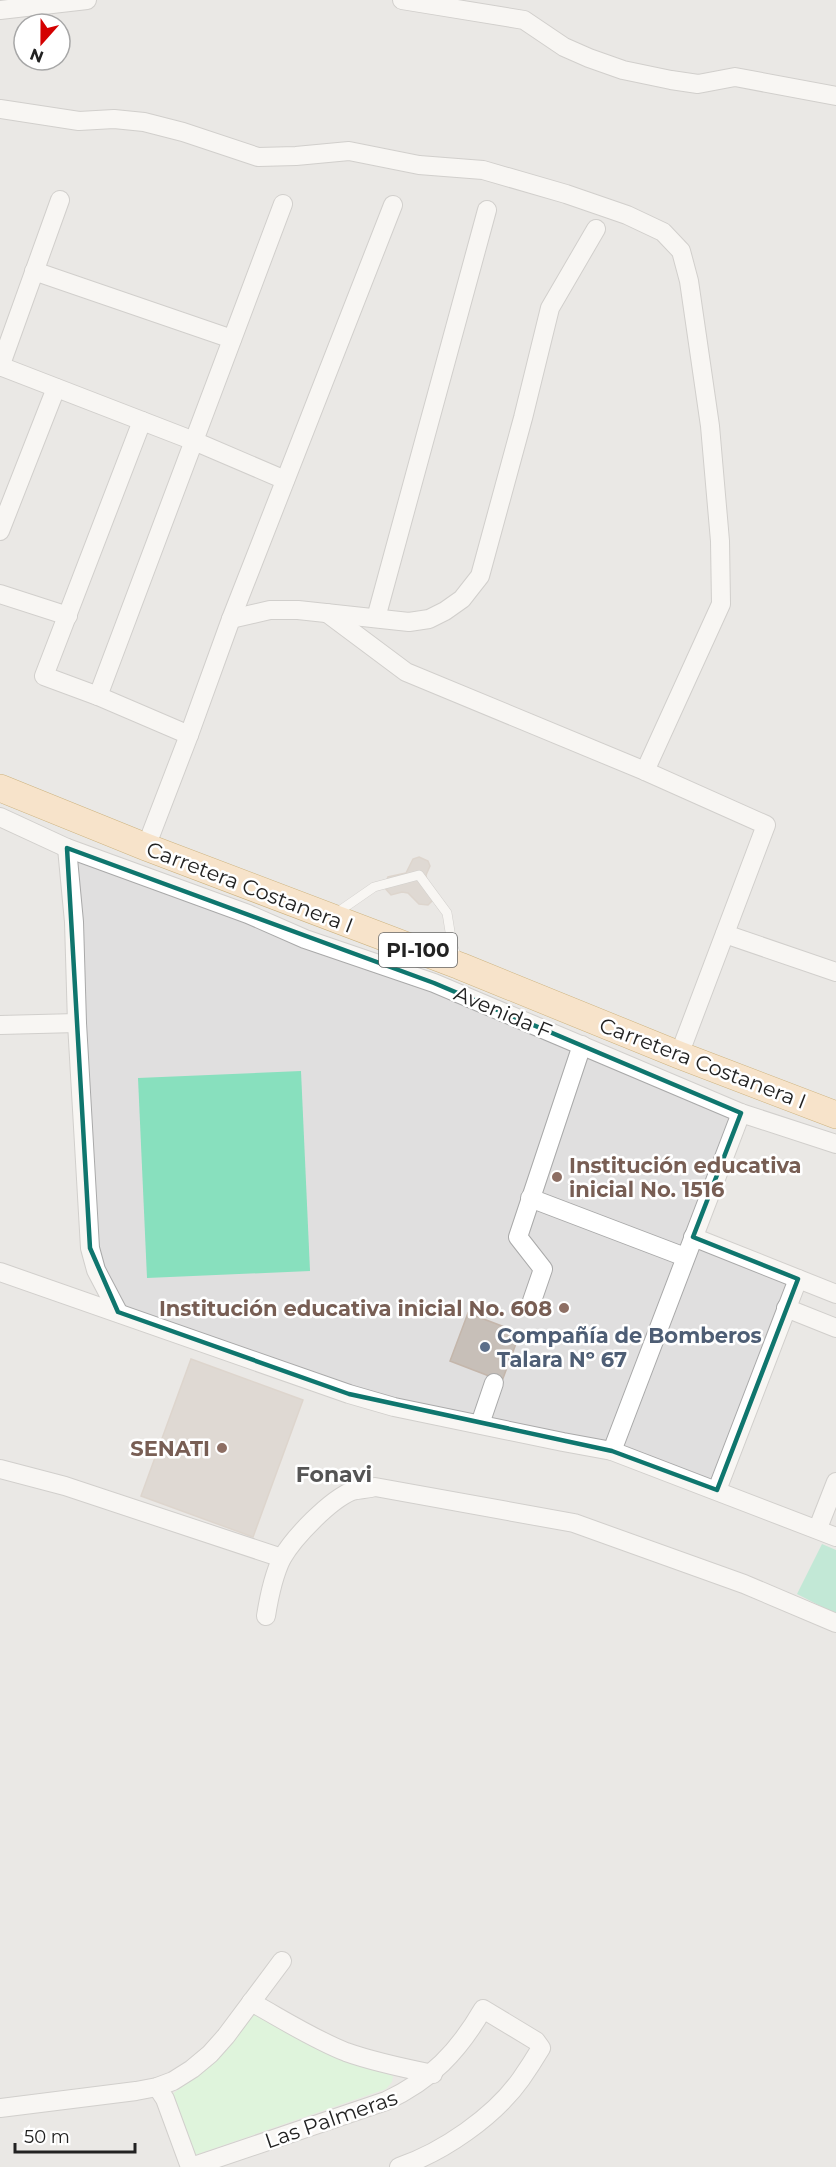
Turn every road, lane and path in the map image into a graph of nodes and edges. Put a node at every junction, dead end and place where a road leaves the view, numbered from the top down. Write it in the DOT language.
graph roads {
  1 [pos="87,0"];
  2 [pos="402,0"];
  3 [pos="0,10"];
  4 [pos="836,96"];
  5 [pos="0,109"];
  6 [pos="60,200"];
  7 [pos="283,204"];
  8 [pos="393,205"];
  9 [pos="487,210"];
  10 [pos="596,229"];
  11 [pos="34,271"];
  12 [pos="232,339"];
  13 [pos="0,366"];
  14 [pos="56,388"];
  15 [pos="142,421"];
  16 [pos="194,441"];
  17 [pos="285,480"];
  18 [pos="0,531"];
  19 [pos="0,594"];
  20 [pos="327,613"];
  21 [pos="68,616"];
  22 [pos="376,618"];
  23 [pos="231,619"];
  24 [pos="98,696"];
  25 [pos="189,735"];
  26 [pos="645,771"];
  27 [pos="0,788"];
  28 [pos="0,818"];
  29 [pos="146,847"];
  30 [pos="67,848"];
  31 [pos="330,917"];
  32 [pos="725,934"];
  33 [pos="460,966"];
  34 [pos="836,972"];
  35 [pos="77,1023"];
  36 [pos="0,1025"];
  37 [pos="582,1045"];
  38 [pos="679,1055"];
  39 [pos="741,1113"];
  40 [pos="836,1115"];
  41 [pos="836,1144"];
  42 [pos="530,1198"];
  43 [pos="693,1237"];
  44 [pos="685,1257"];
  45 [pos="0,1272"];
  46 [pos="798,1278"];
  47 [pos="836,1294"];
  48 [pos="532,1301"];
  49 [pos="786,1308"];
  50 [pos="118,1312"];
  51 [pos="836,1328"];
  52 [pos="494,1383"];
  53 [pos="480,1424"];
  54 [pos="612,1451"];
  55 [pos="0,1469"];
  56 [pos="836,1482"];
  57 [pos="717,1490"];
  58 [pos="818,1528"];
  59 [pos="836,1537"];
  60 [pos="282,1558"];
  61 [pos="266,1616"];
  62 [pos="836,1623"];
  63 [pos="282,1961"];
  64 [pos="250,2001"];
  65 [pos="433,2073"];
  66 [pos="157,2087"];
  67 [pos="0,2108"];
  68 [pos="190,2167"];
  69 [pos="399,2167"];
  1 -- 3 [label="street"];
  2 -- 4 [label="street"];
  5 -- 26 [label="street"];
  6 -- 11 [label="street"];
  7 -- 12 [label="street"];
  8 -- 17 [label="street"];
  9 -- 22 [label="street"];
  10 -- 22 [label="street"];
  11 -- 12 [label="street"];
  11 -- 13 [label="street"];
  12 -- 16 [label="street"];
  13 -- 14 [label="street"];
  14 -- 15 [label="street"];
  14 -- 18 [label="street"];
  15 -- 16 [label="street"];
  15 -- 21 [label="street"];
  16 -- 17 [label="street"];
  16 -- 24 [label="street"];
  17 -- 23 [label="street"];
  19 -- 21 [label="street"];
  20 -- 22 [label="street"];
  20 -- 23 [label="street"];
  20 -- 26 [label="street"];
  21 -- 24 [label="street"];
  23 -- 25 [label="street"];
  24 -- 25 [label="street"];
  25 -- 29 [label="street"];
  26 -- 32 [label="street"];
  27 -- 29 [label="main road, Carretera Costanera I / PI-100"];
  28 -- 30 [label="street, Avenida F"];
  29 -- 31 [label="main road, Carretera Costanera I / PI-100"];
  30 -- 35 [label="street"];
  30 -- 37 [label="street, Avenida F"];
  31 -- 33 [label="main road, Carretera Costanera I / PI-100"];
  31 -- 33 [label="lane"];
  32 -- 34 [label="street"];
  32 -- 38 [label="street"];
  33 -- 38 [label="main road, Carretera Costanera I / PI-100"];
  35 -- 36 [label="street"];
  35 -- 50 [label="street"];
  37 -- 39 [label="street, Avenida F"];
  37 -- 42 [label="street"];
  38 -- 40 [label="main road, Carretera Costanera I / PI-100"];
  39 -- 41 [label="street, Avenida F"];
  39 -- 43 [label="street"];
  42 -- 44 [label="street"];
  42 -- 48 [label="street"];
  43 -- 44 [label="street"];
  43 -- 46 [label="street"];
  44 -- 54 [label="street"];
  45 -- 50 [label="street"];
  46 -- 47 [label="street"];
  46 -- 49 [label="street"];
  49 -- 51 [label="street"];
  49 -- 57 [label="street"];
  50 -- 53 [label="street"];
  52 -- 53 [label="street"];
  53 -- 54 [label="street"];
  54 -- 57 [label="street"];
  55 -- 60 [label="street"];
  56 -- 58 [label="street"];
  57 -- 58 [label="street"];
  58 -- 59 [label="street"];
  60 -- 61 [label="street"];
  60 -- 62 [label="street"];
  63 -- 64 [label="street"];
  64 -- 65 [label="street, Las Palmeras"];
  64 -- 66 [label="street"];
  65 -- 68 [label="street, Las Palmeras"];
  65 -- 69 [label="street, Las Palmeras"];
  66 -- 67 [label="street"];
  66 -- 68 [label="street, Las Palmeras"];
}
